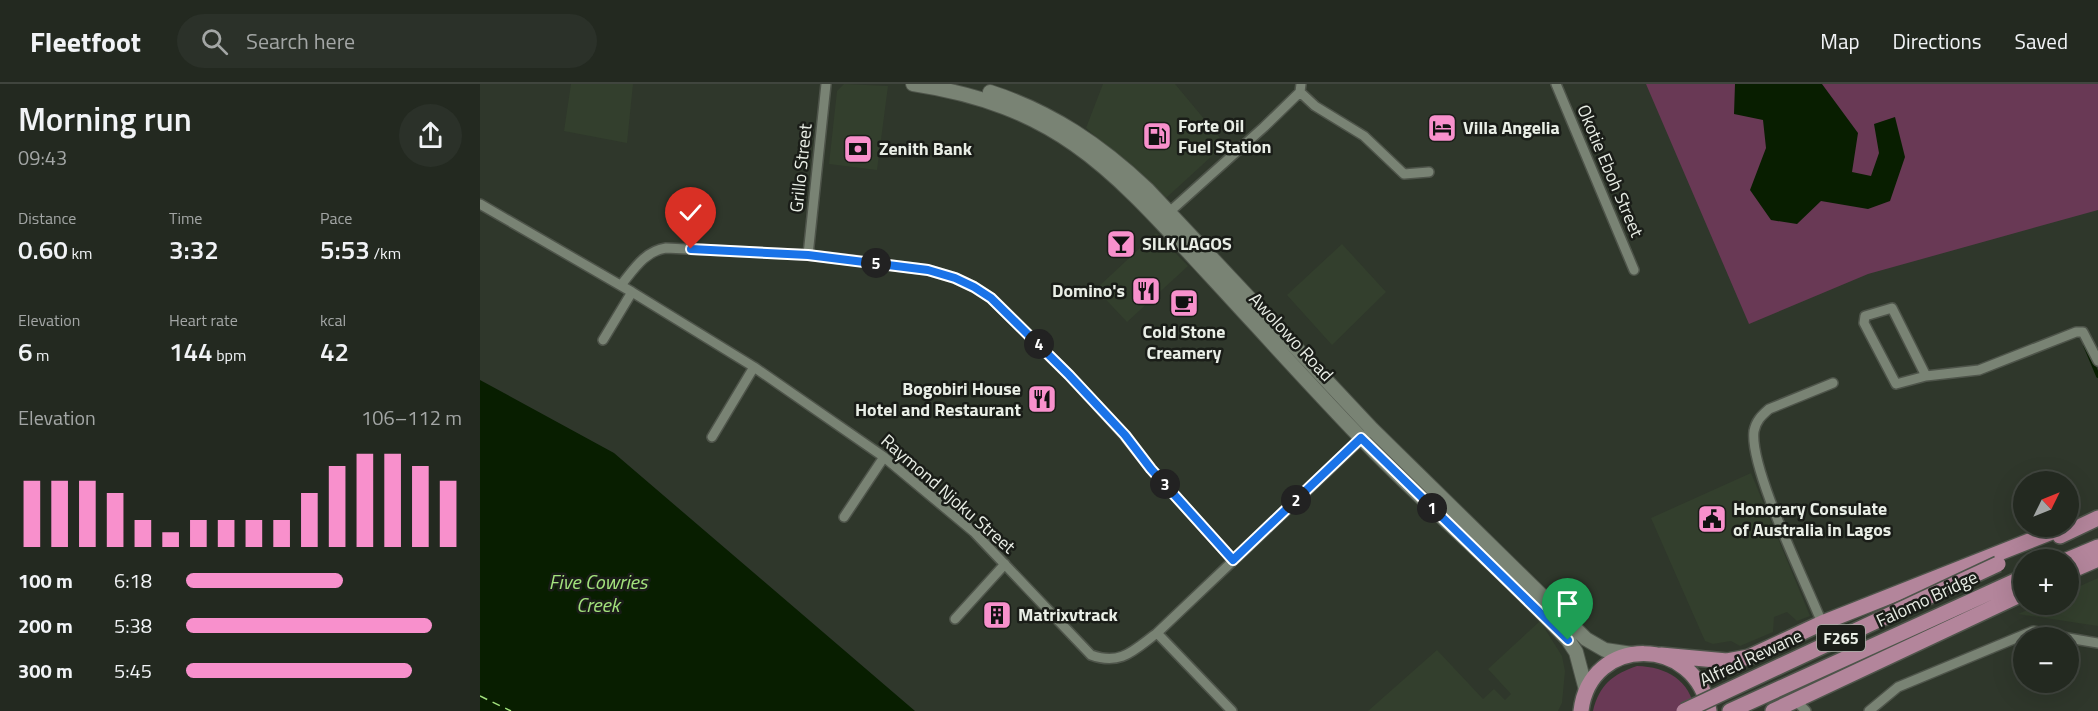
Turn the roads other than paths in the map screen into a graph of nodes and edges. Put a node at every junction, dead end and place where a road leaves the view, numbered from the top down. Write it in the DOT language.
graph roads {
  1 [pos="826,84"];
  2 [pos="913,84"];
  3 [pos="959,84"];
  4 [pos="1556,84"];
  5 [pos="1300,88"];
  6 [pos="1429,172"];
  7 [pos="480,204"];
  8 [pos="1164,216"];
  9 [pos="808,255"];
  10 [pos="1634,270"];
  11 [pos="621,285"];
  12 [pos="632,292"];
  13 [pos="603,340"];
  14 [pos="2098,361"];
  15 [pos="754,367"];
  16 [pos="1926,376"];
  17 [pos="1833,383"];
  18 [pos="1372,429"];
  19 [pos="712,437"];
  20 [pos="1361,438"];
  21 [pos="884,458"];
  22 [pos="2098,516"];
  23 [pos="844,518"];
  24 [pos="2079,522"];
  25 [pos="2040,537"];
  26 [pos="2098,547"];
  27 [pos="2079,555"];
  28 [pos="2098,559"];
  29 [pos="1233,560"];
  30 [pos="1005,564"];
  31 [pos="2079,567"];
  32 [pos="2013,582"];
  33 [pos="2013,598"];
  34 [pos="956,619"];
  35 [pos="1822,623"];
  36 [pos="1157,633"];
  37 [pos="2013,639"];
  38 [pos="2079,640"];
  39 [pos="2098,643"];
  40 [pos="1632,654"];
  41 [pos="1661,655"];
  42 [pos="1586,690"];
  43 [pos="1795,700"];
  44 [pos="1580,710"];
  45 [pos="1232,711"];
  46 [pos="1684,711"];
  47 [pos="1709,711"];
  48 [pos="1730,711"];
  49 [pos="1773,711"];
  50 [pos="1806,711"];
  51 [pos="1869,711"];
  1 -- 9 [label="street, Grillo Street"];
  2 -- 8 [label="main road, Awolowo Road"];
  3 -- 8 [label="main road, Awolowo Road"];
  4 -- 10 [label="street, Okotie Eboh Street"];
  5 -- 6 [label="street"];
  5 -- 8 [label="street"];
  7 -- 11 [label="street, Raymond Njoku Street"];
  8 -- 18 [label="main road, Awolowo Road"];
  8 -- 20 [label="main road, Awolowo Road"];
  9 -- 11 [label="street"];
  9 -- 29 [label="street"];
  11 -- 12 [label="street, Raymond Njoku Street"];
  12 -- 13 [label="street"];
  12 -- 15 [label="street, Raymond Njoku Street"];
  14 -- 16 [label="street"];
  15 -- 19 [label="street"];
  15 -- 21 [label="street, Raymond Njoku Street"];
  16 -- 16 [label="street"];
  17 -- 35 [label="street"];
  18 -- 20 [label="street, Raymond Njoku Street"];
  18 -- 40 [label="main road, Awolowo Road"];
  20 -- 29 [label="street, Raymond Njoku Street"];
  20 -- 42 [label="main road, Awolowo Road"];
  21 -- 23 [label="street"];
  21 -- 30 [label="street, Raymond Njoku Street"];
  22 -- 24 [label="main road"];
  22 -- 46 [label="main road, Alfred Rewane / F265, bridge"];
  25 -- 35 [label="main road"];
  26 -- 27 [label="main road"];
  28 -- 31 [label="main road"];
  29 -- 36 [label="street, Raymond Njoku Street"];
  30 -- 34 [label="street"];
  30 -- 36 [label="street, Raymond Njoku Street"];
  32 -- 48 [label="main road, Falomo Bridge / F265"];
  33 -- 43 [label="main road"];
  35 -- 41 [label="main road"];
  36 -- 45 [label="street"];
  37 -- 51 [label="street"];
  38 -- 39 [label="street"];
  40 -- 41 [label="main road"];
  40 -- 42 [label="main road"];
  41 -- 47 [label="main road"];
  42 -- 44 [label="main road"];
  43 -- 49 [label="main road"];
  43 -- 50 [label="street"];
}
